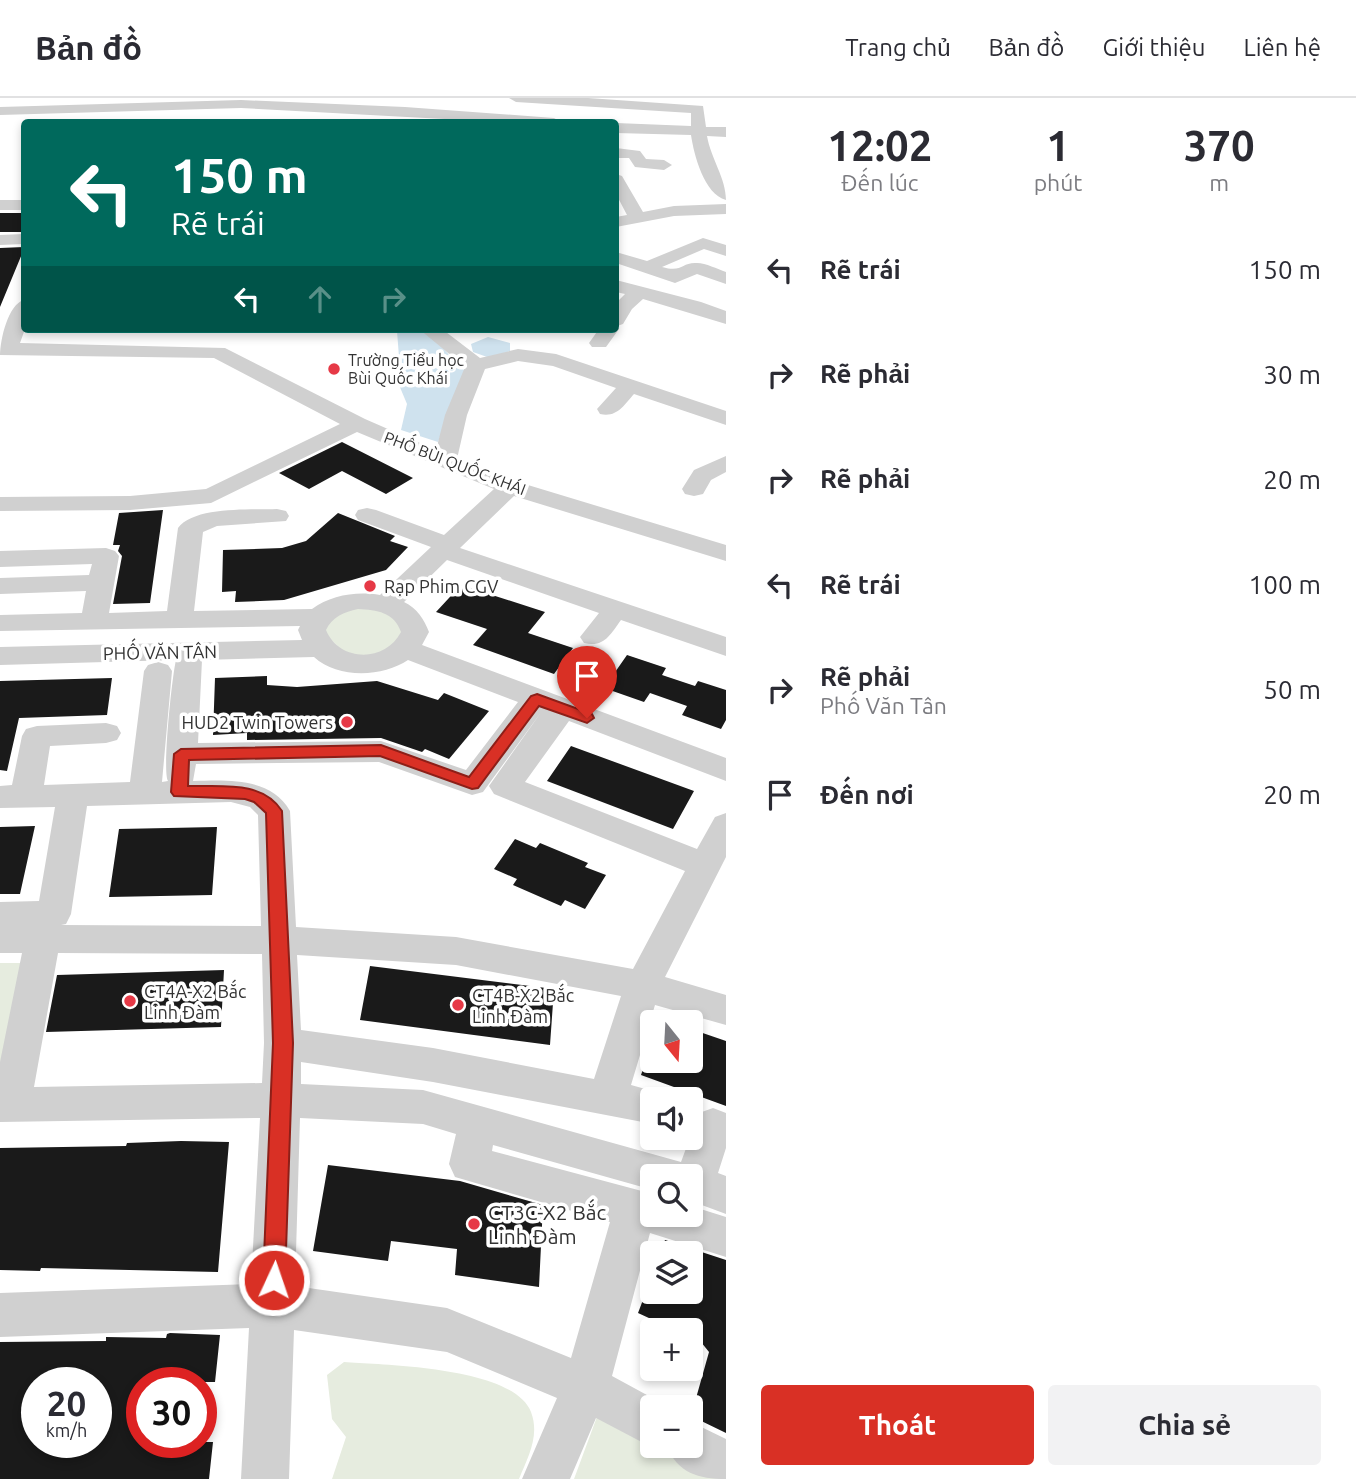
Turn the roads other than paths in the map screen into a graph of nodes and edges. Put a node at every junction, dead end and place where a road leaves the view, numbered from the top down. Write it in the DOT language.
graph roads {
  1 [pos="516,98"];
  2 [pos="572,100"];
  3 [pos="243,101"];
  4 [pos="72,104"];
  5 [pos="331,104"];
  6 [pos="698,104"];
  7 [pos="0,111"];
  8 [pos="461,113"];
  9 [pos="385,116"];
  10 [pos="238,119"];
  11 [pos="318,119"];
  12 [pos="484,119"];
  13 [pos="566,119"];
  14 [pos="666,126"];
  15 [pos="619,128"];
  16 [pos="692,130"];
  17 [pos="726,132"];
  18 [pos="619,153"];
  19 [pos="664,164"];
  20 [pos="619,184"];
  21 [pos="720,193"];
  22 [pos="0,205"];
  23 [pos="21,205"];
  24 [pos="726,209"];
  25 [pos="638,218"];
  26 [pos="619,221"];
  27 [pos="683,238"];
  28 [pos="21,239"];
  29 [pos="0,240"];
  30 [pos="726,252"];
  31 [pos="619,258"];
  32 [pos="644,265"];
  33 [pos="619,278"];
  34 [pos="726,278"];
  35 [pos="619,287"];
  36 [pos="640,291"];
  37 [pos="21,312"];
  38 [pos="619,315"];
  39 [pos="726,318"];
  40 [pos="220,333"];
  41 [pos="434,333"];
  42 [pos="4,349"];
  43 [pos="218,352"];
  44 [pos="476,365"];
  45 [pos="630,386"];
  46 [pos="608,409"];
  47 [pos="726,418"];
  48 [pos="357,424"];
  49 [pos="444,462"];
  50 [pos="723,466"];
  51 [pos="510,487"];
  52 [pos="694,489"];
  53 [pos="0,504"];
  54 [pos="367,515"];
  55 [pos="277,516"];
  56 [pos="445,548"];
  57 [pos="726,553"];
  58 [pos="0,559"];
  59 [pos="101,583"];
  60 [pos="0,586"];
  61 [pos="386,604"];
  62 [pos="616,609"];
  63 [pos="319,617"];
  64 [pos="180,618"];
  65 [pos="94,620"];
  66 [pos="0,623"];
  67 [pos="594,637"];
  68 [pos="726,647"];
  69 [pos="319,648"];
  70 [pos="406,649"];
  71 [pos="132,652"];
  72 [pos="0,656"];
  73 [pos="158,671"];
  74 [pos="550,704"];
  75 [pos="106,733"];
  76 [pos="181,754"];
  77 [pos="726,770"];
  78 [pos="179,792"];
  79 [pos="145,793"];
  80 [pos="73,795"];
  81 [pos="13,797"];
  82 [pos="726,825"];
  83 [pos="705,865"];
  84 [pos="0,915"];
  85 [pos="43,938"];
  86 [pos="0,939"];
  87 [pos="281,940"];
  88 [pos="642,986"];
  89 [pos="726,1010"];
  90 [pos="283,1043"];
  91 [pos="433,1065"];
  92 [pos="608,1097"];
  93 [pos="282,1100"];
  94 [pos="640,1104"];
  95 [pos="6,1105"];
  96 [pos="423,1107"];
  97 [pos="478,1123"];
  98 [pos="710,1125"];
  99 [pos="700,1164"];
  100 [pos="640,1169"];
  101 [pos="640,1210"];
  102 [pos="642,1227"];
  103 [pos="694,1227"];
  104 [pos="726,1237"];
  105 [pos="273,1305"];
  106 [pos="0,1315"];
  107 [pos="586,1387"];
  108 [pos="640,1417"];
  109 [pos="703,1453"];
  110 [pos="726,1465"];
  111 [pos="265,1479"];
  112 [pos="545,1479"];
  1 -- 2 [label="street"];
  2 -- 6 [label="street"];
  2 -- 13 [label="street"];
  3 -- 4 [label="street"];
  3 -- 5 [label="street"];
  3 -- 10 [label="street"];
  4 -- 7 [label="street"];
  5 -- 9 [label="street"];
  5 -- 11 [label="street"];
  6 -- 16 [label="street"];
  8 -- 9 [label="street"];
  8 -- 12 [label="street"];
  14 -- 16 [label="street"];
  15 -- 16 [label="street"];
  16 -- 17 [label="street"];
  16 -- 21 [label="street"];
  18 -- 19 [label="street"];
  20 -- 25 [label="street"];
  22 -- 23 [label="street"];
  24 -- 25 [label="street"];
  25 -- 26 [label="street"];
  25 -- 27 [label="street"];
  28 -- 29 [label="street"];
  30 -- 32 [label="street"];
  31 -- 32 [label="street"];
  32 -- 33 [label="street"];
  32 -- 34 [label="street"];
  35 -- 36 [label="street"];
  36 -- 38 [label="street"];
  36 -- 39 [label="street"];
  37 -- 42 [label="street"];
  40 -- 43 [label="street"];
  41 -- 44 [label="street"];
  42 -- 43 [label="street"];
  43 -- 48 [label="street, PHỐ BÙI QUỐC KHÁI"];
  44 -- 45 [label="street"];
  44 -- 49 [label="street"];
  45 -- 46 [label="street"];
  45 -- 47 [label="street"];
  48 -- 49 [label="street, PHỐ BÙI QUỐC KHÁI"];
  48 -- 53 [label="street"];
  49 -- 51 [label="street, PHỐ BÙI QUỐC KHÁI"];
  50 -- 52 [label="street"];
  51 -- 56 [label="street"];
  51 -- 57 [label="street, PHỐ BÙI QUỐC KHÁI"];
  54 -- 56 [label="street"];
  55 -- 64 [label="street"];
  56 -- 61 [label="street"];
  56 -- 62 [label="street"];
  58 -- 59 [label="street"];
  59 -- 60 [label="street"];
  59 -- 65 [label="street"];
  61 -- 63 [label="street, PHỐ VĂN TÂN"];
  61 -- 70 [label="street"];
  62 -- 67 [label="street"];
  62 -- 68 [label="street"];
  63 -- 64 [label="street, PHỐ VĂN TÂN"];
  63 -- 69 [label="street"];
  64 -- 65 [label="street, PHỐ VĂN TÂN"];
  65 -- 66 [label="street, PHỐ VĂN TÂN"];
  69 -- 70 [label="street, PHỐ VĂN TÂN"];
  69 -- 71 [label="street, PHỐ VĂN TÂN"];
  70 -- 74 [label="street"];
  71 -- 72 [label="street, PHỐ VĂN TÂN"];
  71 -- 73 [label="street"];
  73 -- 76 [label="street"];
  73 -- 79 [label="street"];
  74 -- 76 [label="street"];
  74 -- 77 [label="street"];
  74 -- 83 [label="street"];
  75 -- 81 [label="street"];
  76 -- 78 [label="street"];
  78 -- 79 [label="street"];
  78 -- 87 [label="street"];
  79 -- 80 [label="street"];
  80 -- 81 [label="street"];
  80 -- 84 [label="street"];
  82 -- 83 [label="street"];
  83 -- 88 [label="street"];
  85 -- 86 [label="street"];
  85 -- 87 [label="street"];
  85 -- 95 [label="street"];
  87 -- 88 [label="street"];
  87 -- 90 [label="street"];
  88 -- 89 [label="street"];
  88 -- 92 [label="street"];
  90 -- 91 [label="street"];
  90 -- 93 [label="street"];
  91 -- 92 [label="street"];
  91 -- 96 [label="street"];
  92 -- 94 [label="street"];
  93 -- 95 [label="street"];
  93 -- 96 [label="street"];
  93 -- 105 [label="street"];
  96 -- 97 [label="street"];
  97 -- 100 [label="street"];
  97 -- 101 [label="street"];
  98 -- 99 [label="street"];
  102 -- 107 [label="street"];
  103 -- 104 [label="street"];
  105 -- 106 [label="street"];
  105 -- 107 [label="street"];
  105 -- 111 [label="street"];
  107 -- 108 [label="street"];
  107 -- 112 [label="street"];
  109 -- 110 [label="street"];
}
